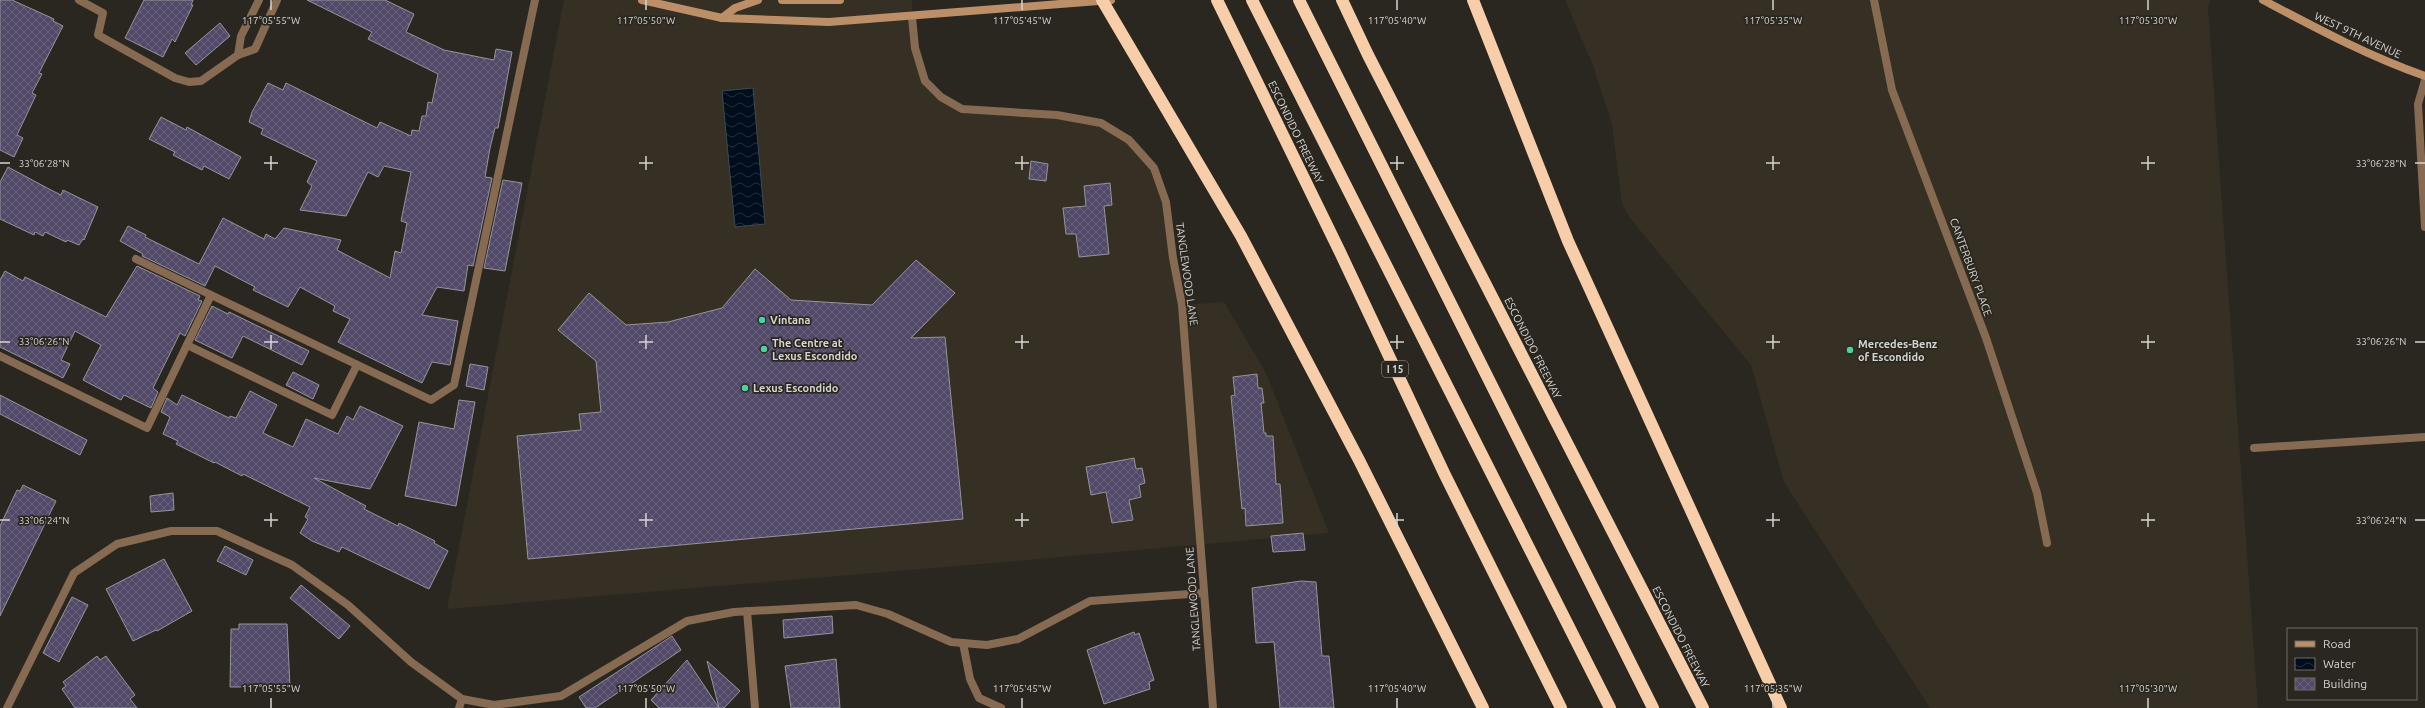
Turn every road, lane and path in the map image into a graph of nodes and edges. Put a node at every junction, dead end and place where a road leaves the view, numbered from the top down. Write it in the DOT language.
graph roads {
  1 [pos="79,0"];
  2 [pos="259,0"];
  3 [pos="277,0"];
  4 [pos="535,0"];
  5 [pos="642,0"];
  6 [pos="758,0"];
  7 [pos="782,0"];
  8 [pos="840,0"];
  9 [pos="1105,0"];
  10 [pos="1217,0"];
  11 [pos="1252,0"];
  12 [pos="1299,0"];
  13 [pos="1342,0"];
  14 [pos="1473,0"];
  15 [pos="1874,0"];
  16 [pos="2263,0"];
  17 [pos="912,17"];
  18 [pos="722,18"];
  19 [pos="238,54"];
  20 [pos="2425,76"];
  21 [pos="2425,80"];
  22 [pos="2425,227"];
  23 [pos="136,258"];
  24 [pos="211,296"];
  25 [pos="187,345"];
  26 [pos="0,356"];
  27 [pos="357,364"];
  28 [pos="2425,437"];
  29 [pos="2254,448"];
  30 [pos="2047,543"];
  31 [pos="1204,593"];
  32 [pos="747,611"];
  33 [pos="963,643"];
  34 [pos="462,699"];
  35 [pos="7,708"];
  36 [pos="459,708"];
  37 [pos="755,708"];
  38 [pos="1001,708"];
  39 [pos="1212,708"];
  40 [pos="1483,708"];
  41 [pos="1561,708"];
  42 [pos="1610,708"];
  43 [pos="1653,708"];
  44 [pos="1703,708"];
  45 [pos="1781,708"];
  1 -- 19 [label="street"];
  2 -- 19 [label="street"];
  3 -- 19 [label="street"];
  4 -- 27 [label="street"];
  5 -- 18 [label="main road"];
  6 -- 18 [label="main road"];
  7 -- 8 [label="main road"];
  9 -- 17 [label="main road"];
  9 -- 40 [label="highway"];
  10 -- 41 [label="highway, ESCONDIDO FREEWAY / I 15"];
  11 -- 42 [label="highway"];
  12 -- 43 [label="highway"];
  13 -- 44 [label="highway, ESCONDIDO FREEWAY"];
  14 -- 45 [label="highway"];
  15 -- 30 [label="street, CANTERBURY PLACE"];
  16 -- 20 [label="main road, WEST 9TH AVENUE"];
  17 -- 18 [label="main road"];
  17 -- 31 [label="street, TANGLEWOOD LANE"];
  21 -- 22 [label="street"];
  23 -- 24 [label="street"];
  24 -- 25 [label="street"];
  24 -- 27 [label="street"];
  25 -- 26 [label="street"];
  25 -- 27 [label="street"];
  28 -- 29 [label="street"];
  31 -- 33 [label="street"];
  31 -- 39 [label="street, TANGLEWOOD LANE"];
  32 -- 33 [label="street"];
  32 -- 34 [label="street"];
  32 -- 37 [label="street"];
  33 -- 38 [label="street"];
  34 -- 35 [label="street"];
  34 -- 36 [label="street"];
}
